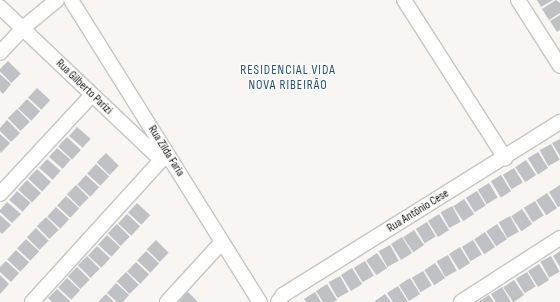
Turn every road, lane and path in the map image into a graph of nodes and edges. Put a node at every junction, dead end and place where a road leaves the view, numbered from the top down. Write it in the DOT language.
graph roads {
  1 [pos="57,0"];
  2 [pos="71,0"];
  3 [pos="404,0"];
  4 [pos="518,0"];
  5 [pos="0,7"];
  6 [pos="23,28"];
  7 [pos="0,53"];
  8 [pos="560,66"];
  9 [pos="92,95"];
  10 [pos="560,122"];
  11 [pos="505,158"];
  12 [pos="165,159"];
  13 [pos="0,194"];
  14 [pos="560,238"];
  15 [pos="222,242"];
  16 [pos="32,302"];
  17 [pos="167,302"];
  18 [pos="260,302"];
  19 [pos="278,302"];
  20 [pos="461,302"];
  1 -- 6 [label="street"];
  2 -- 12 [label="street, Rua Zilda Faria"];
  3 -- 11 [label="street"];
  4 -- 8 [label="street"];
  5 -- 6 [label="street, Rua Gilberto Parizi"];
  6 -- 7 [label="street"];
  6 -- 9 [label="street, Rua Gilberto Parizi"];
  9 -- 12 [label="street, Rua Gilberto Parizi"];
  9 -- 13 [label="street"];
  10 -- 11 [label="street, Rua Antônio Cese"];
  11 -- 19 [label="street, Rua Antônio Cese"];
  12 -- 15 [label="street, Rua Zilda Faria"];
  12 -- 16 [label="street"];
  14 -- 20 [label="street"];
  15 -- 17 [label="street"];
  15 -- 18 [label="street, Rua Zilda Faria"];
}
